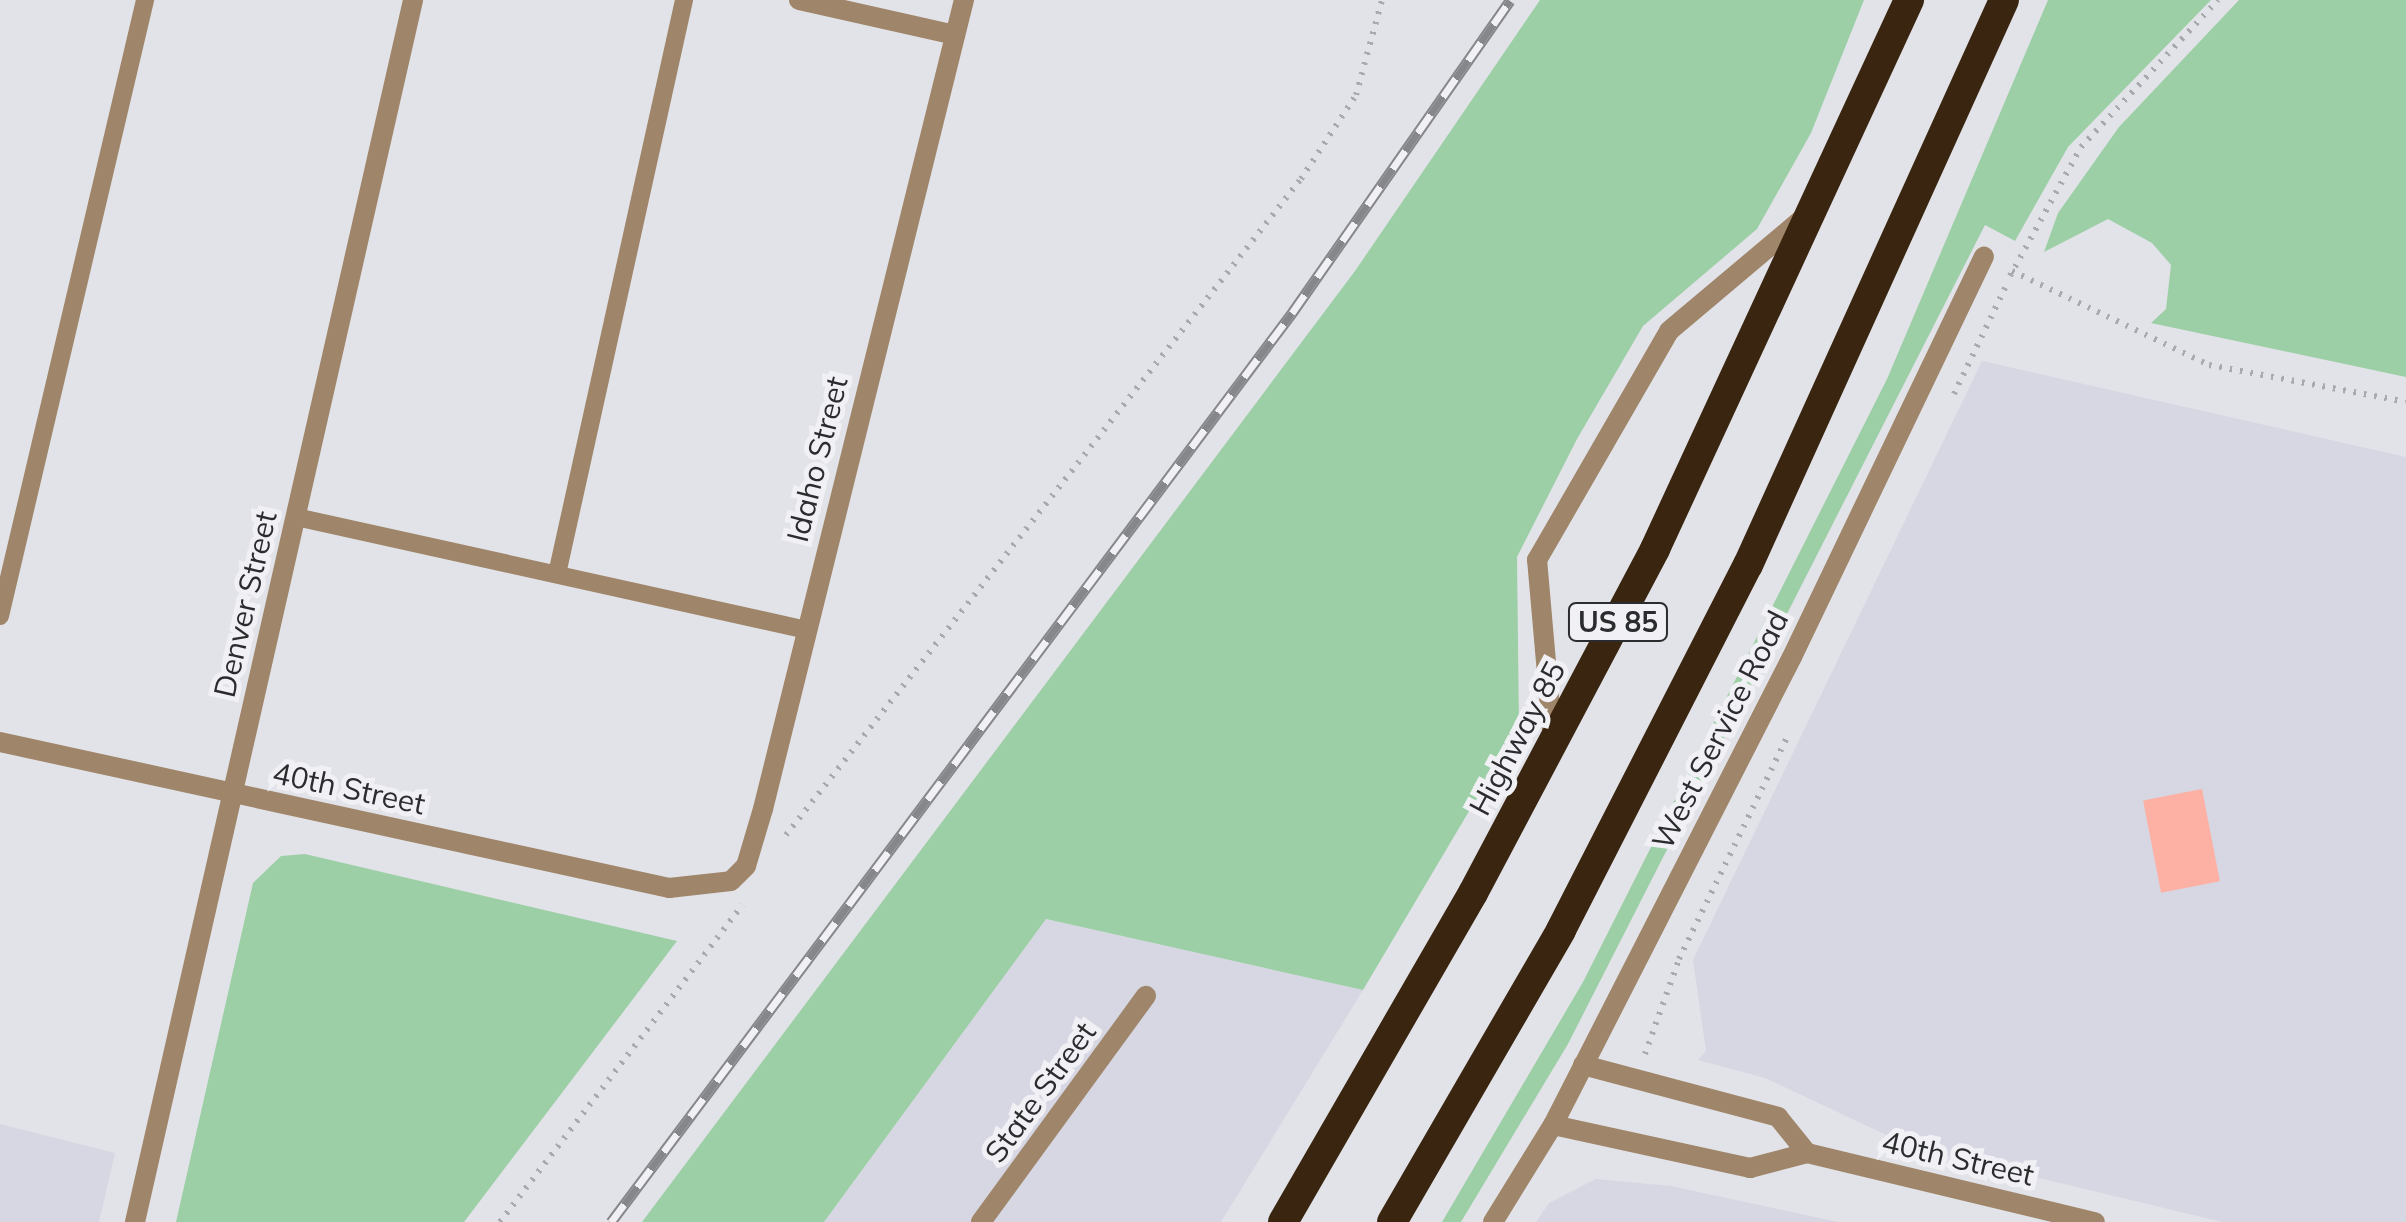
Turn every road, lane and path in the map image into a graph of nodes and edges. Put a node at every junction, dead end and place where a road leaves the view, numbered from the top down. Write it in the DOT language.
graph roads {
  1 [pos="145,0"];
  2 [pos="413,0"];
  3 [pos="684,0"];
  4 [pos="799,0"];
  5 [pos="964,0"];
  6 [pos="1382,0"];
  7 [pos="1908,0"];
  8 [pos="2004,0"];
  9 [pos="2218,0"];
  10 [pos="956,36"];
  11 [pos="1821,201"];
  12 [pos="1984,256"];
  13 [pos="2013,271"];
  14 [pos="1951,400"];
  15 [pos="2406,402"];
  16 [pos="296,516"];
  17 [pos="556,574"];
  18 [pos="0,616"];
  19 [pos="807,630"];
  20 [pos="1794,724"];
  21 [pos="0,742"];
  22 [pos="1553,746"];
  23 [pos="231,794"];
  24 [pos="776,850"];
  25 [pos="685,888"];
  26 [pos="748,895"];
  27 [pos="1146,996"];
  28 [pos="1583,1064"];
  29 [pos="1636,1075"];
  30 [pos="1553,1125"];
  31 [pos="1807,1153"];
  32 [pos="134,1222"];
  33 [pos="500,1222"];
  34 [pos="981,1222"];
  35 [pos="1283,1222"];
  36 [pos="1392,1222"];
  37 [pos="1493,1222"];
  38 [pos="2095,1222"];
  1 -- 18 [label="lane"];
  2 -- 16 [label="street, Denver Street"];
  3 -- 17 [label="lane"];
  4 -- 10 [label="street"];
  5 -- 10 [label="street, Idaho Street"];
  6 -- 24 [label="path"];
  7 -- 11 [label="highway, Highway 85 / US 85"];
  8 -- 36 [label="highway, US 85"];
  9 -- 13 [label="path"];
  10 -- 19 [label="street, Idaho Street"];
  11 -- 22 [label="highway, Highway 85 / US 85"];
  11 -- 22 [label="street"];
  12 -- 13 [label="path"];
  12 -- 28 [label="street, West Service Road"];
  13 -- 14 [label="path"];
  13 -- 15 [label="path"];
  16 -- 17 [label="lane"];
  16 -- 23 [label="street, Denver Street"];
  17 -- 19 [label="lane"];
  19 -- 25 [label="street, Idaho Street"];
  20 -- 29 [label="path"];
  21 -- 23 [label="street, 40th Street"];
  22 -- 35 [label="highway, Highway 85 / US 85"];
  23 -- 25 [label="street, 40th Street"];
  23 -- 32 [label="street, Denver Street"];
  26 -- 33 [label="path"];
  27 -- 34 [label="street, State Street"];
  28 -- 29 [label="street"];
  28 -- 30 [label="street, West Service Road"];
  29 -- 31 [label="street"];
  30 -- 31 [label="street, 40th Street"];
  30 -- 37 [label="street, West Service Road"];
  31 -- 38 [label="street, 40th Street"];
}
